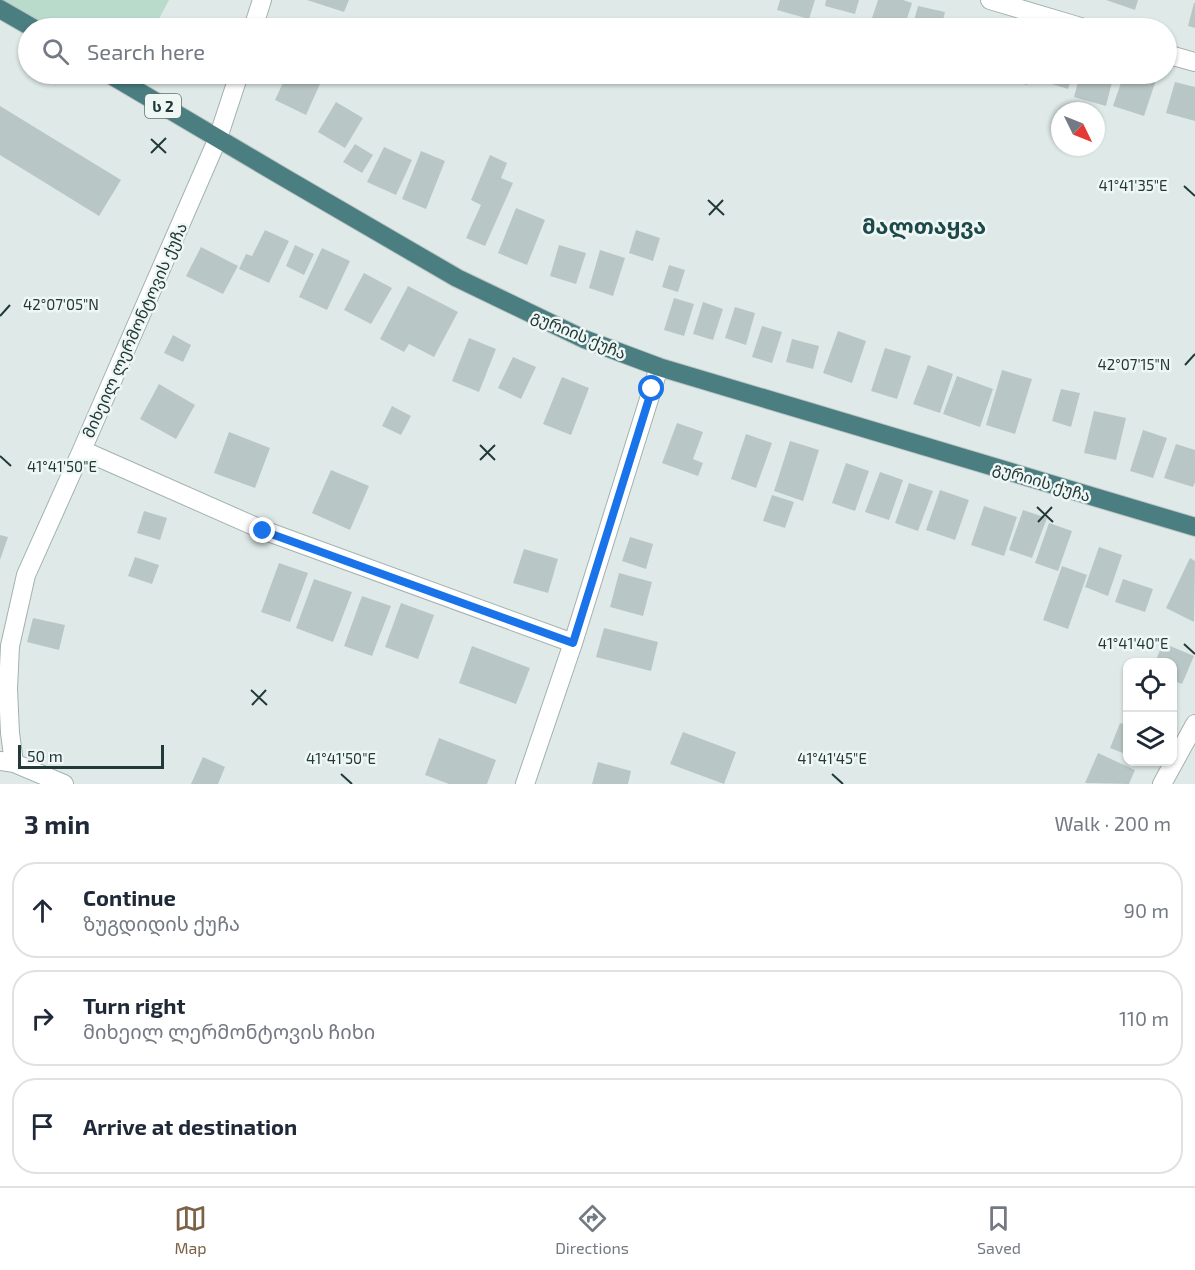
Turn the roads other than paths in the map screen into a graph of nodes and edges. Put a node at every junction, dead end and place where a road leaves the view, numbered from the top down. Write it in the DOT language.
graph roads {
  1 [pos="262,0"];
  2 [pos="990,0"];
  3 [pos="0,9"];
  4 [pos="256,18"];
  5 [pos="1050,18"];
  6 [pos="18,19"];
  7 [pos="1177,57"];
  8 [pos="1195,62"];
  9 [pos="126,84"];
  10 [pos="236,84"];
  11 [pos="218,138"];
  12 [pos="659,367"];
  13 [pos="82,450"];
  14 [pos="1195,527"];
  15 [pos="573,643"];
  16 [pos="1195,724"];
  17 [pos="7,762"];
  18 [pos="64,784"];
  19 [pos="525,784"];
  20 [pos="1162,784"];
  1 -- 4 [label="street"];
  2 -- 5 [label="street"];
  3 -- 6 [label="highway"];
  7 -- 8 [label="street"];
  9 -- 11 [label="highway, გურიის ქუჩა / ს 2"];
  10 -- 11 [label="street, მიხეილ ლერმონტოვის ქუჩა"];
  11 -- 12 [label="highway, გურიის ქუჩა / ს 2"];
  11 -- 13 [label="street, მიხეილ ლერმონტოვის ქუჩა"];
  12 -- 14 [label="highway, გურიის ქუჩა / ს 2"];
  12 -- 15 [label="street"];
  13 -- 15 [label="street"];
  13 -- 17 [label="street, მიხეილ ლერმონტოვის ქუჩა"];
  15 -- 19 [label="street"];
  16 -- 20 [label="street"];
  17 -- 18 [label="street"];
}
